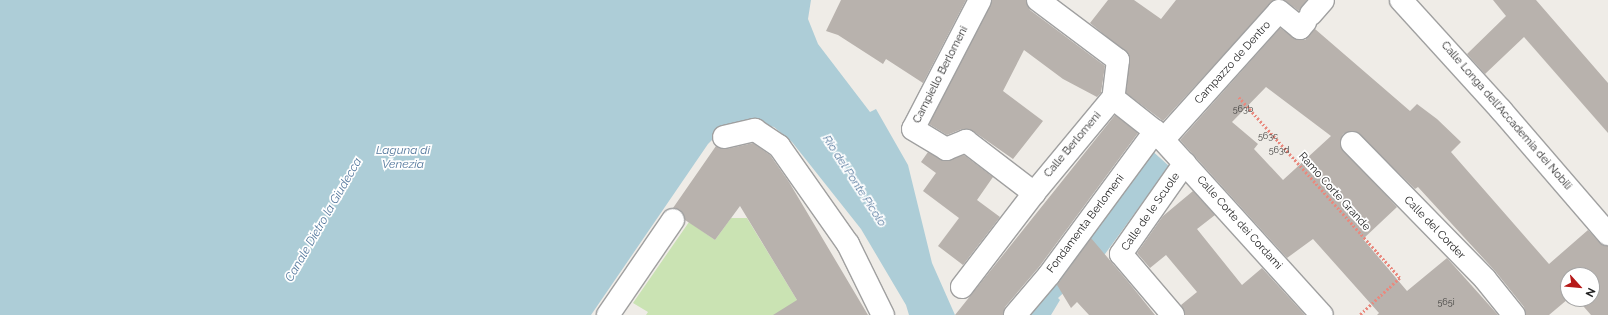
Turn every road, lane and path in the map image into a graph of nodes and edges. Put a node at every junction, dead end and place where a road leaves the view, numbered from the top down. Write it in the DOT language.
graph roads {
  1 [pos="980,0"];
  2 [pos="1038,0"];
  3 [pos="1401,0"];
  4 [pos="1313,12"];
  5 [pos="1220,76"];
  6 [pos="1113,98"];
  7 [pos="1159,136"];
  8 [pos="724,137"];
  9 [pos="1352,143"];
  10 [pos="1184,163"];
  11 [pos="1034,193"];
  12 [pos="673,220"];
  13 [pos="1608,234"];
  14 [pos="962,287"];
  15 [pos="608,315"];
  16 [pos="883,315"];
  17 [pos="1015,315"];
  18 [pos="1173,315"];
  19 [pos="1322,315"];
  20 [pos="1360,315"];
  21 [pos="1514,315"];
  1 -- 11 [label="street, Campiello Berlomeni"];
  2 -- 6 [label="street"];
  3 -- 13 [label="street, Calle Longa dell'Accademia dei Nobili"];
  4 -- 5 [label="street, Campazzo de Dentro"];
  5 -- 7 [label="street, Campazzo de Dentro"];
  5 -- 20 [label="path, Ramo Corte Grande"];
  6 -- 7 [label="street, Calle Corte dei Cordami"];
  6 -- 11 [label="street, Calle Berlomeni"];
  7 -- 10 [label="street, Calle Corte dei Cordami"];
  7 -- 17 [label="street, Fondamenta Berlomeni"];
  8 -- 16 [label="street"];
  9 -- 21 [label="street, Calle del Corder"];
  10 -- 18 [label="street, Calle de le Scuole"];
  10 -- 19 [label="street, Calle Corte dei Cordami"];
  11 -- 14 [label="street, Calle Berlomeni"];
  12 -- 15 [label="street"];
}
